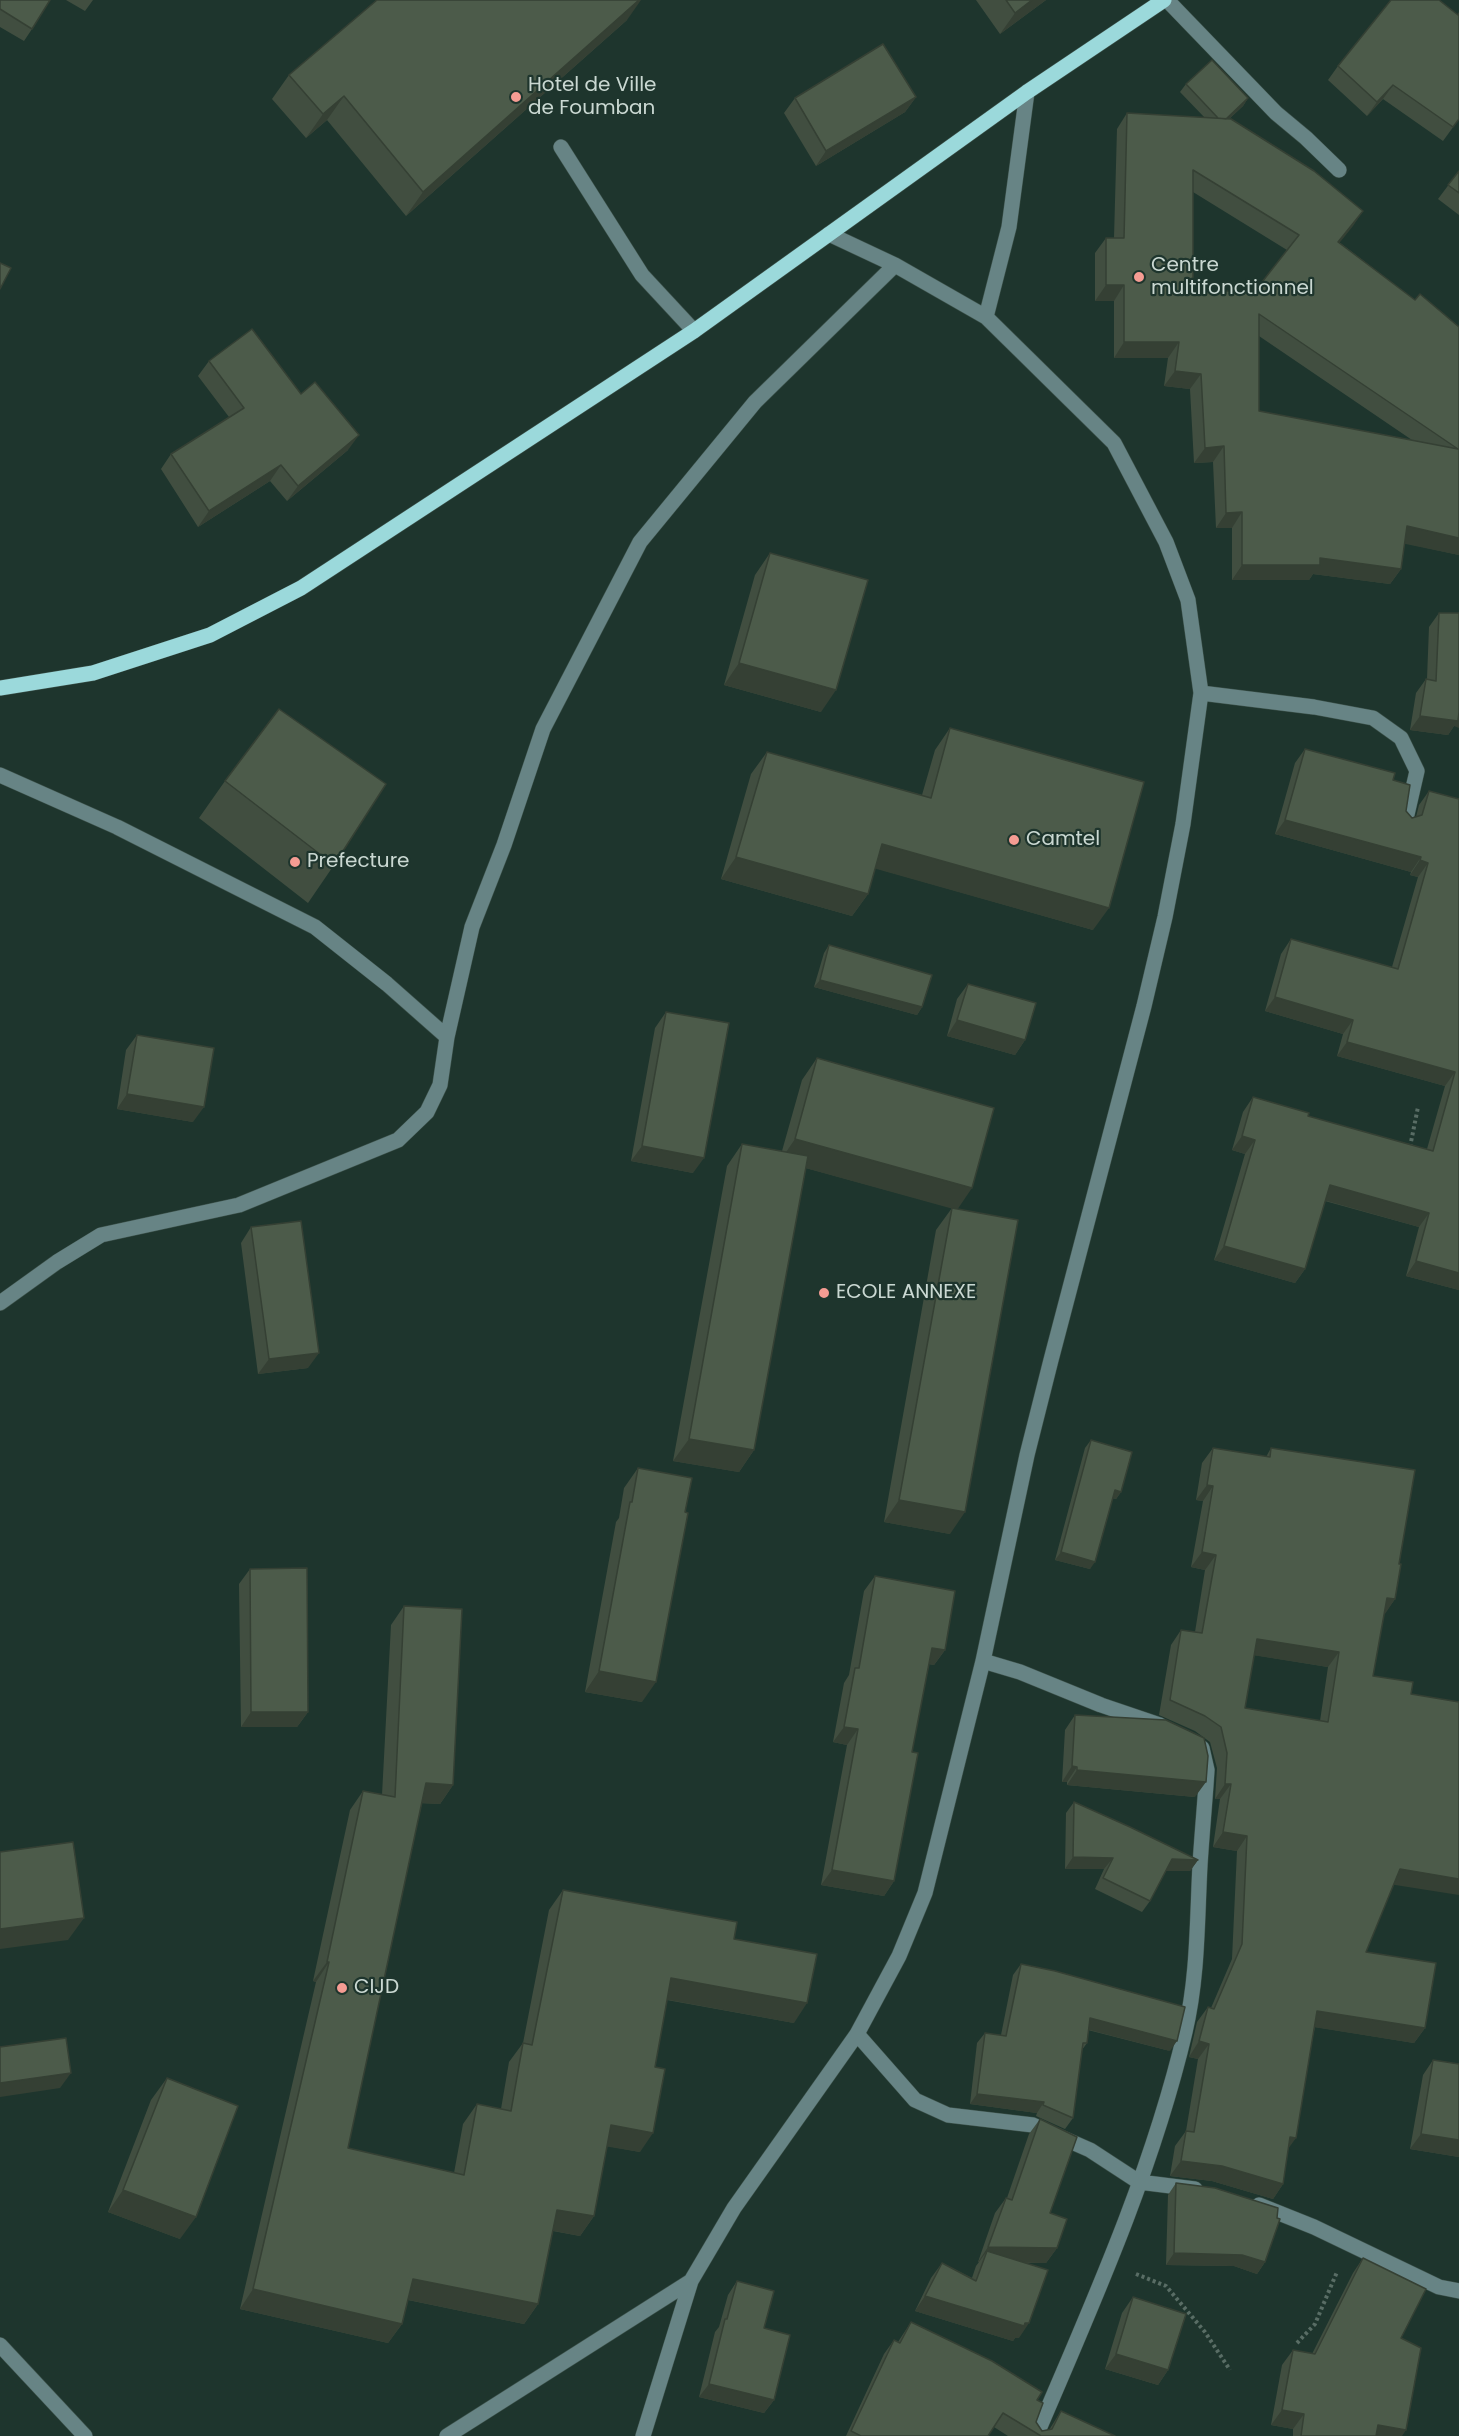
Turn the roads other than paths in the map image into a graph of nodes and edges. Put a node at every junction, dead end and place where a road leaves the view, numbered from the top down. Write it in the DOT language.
graph roads {
  1 [pos="1165,0"];
  2 [pos="1027,92"];
  3 [pos="561,147"];
  4 [pos="1339,171"];
  5 [pos="829,234"];
  6 [pos="895,265"];
  7 [pos="986,317"];
  8 [pos="694,331"];
  9 [pos="0,688"];
  10 [pos="1201,693"];
  11 [pos="0,775"];
  12 [pos="1404,823"];
  13 [pos="447,1037"];
  14 [pos="0,1303"];
  15 [pos="983,1661"];
  16 [pos="1172,1730"];
  17 [pos="1188,1738"];
  18 [pos="857,2034"];
  19 [pos="1139,2182"];
  20 [pos="1209,2190"];
  21 [pos="1241,2200"];
  22 [pos="691,2281"];
  23 [pos="1459,2291"];
  24 [pos="0,2345"];
  25 [pos="85,2436"];
  26 [pos="447,2436"];
  27 [pos="644,2436"];
  28 [pos="1036,2436"];
  1 -- 2 [label="main road"];
  1 -- 4 [label="street"];
  2 -- 5 [label="main road"];
  2 -- 7 [label="street"];
  3 -- 8 [label="street"];
  5 -- 6 [label="street"];
  5 -- 8 [label="main road"];
  6 -- 7 [label="street"];
  6 -- 13 [label="street"];
  7 -- 10 [label="street"];
  8 -- 9 [label="main road"];
  10 -- 12 [label="street"];
  10 -- 15 [label="street"];
  11 -- 13 [label="street"];
  13 -- 14 [label="street"];
  15 -- 16 [label="street"];
  15 -- 18 [label="street"];
  17 -- 19 [label="street"];
  18 -- 19 [label="street"];
  18 -- 22 [label="street"];
  19 -- 20 [label="street"];
  19 -- 28 [label="street"];
  21 -- 23 [label="street"];
  22 -- 26 [label="street"];
  22 -- 27 [label="street"];
  24 -- 25 [label="street"];
}
